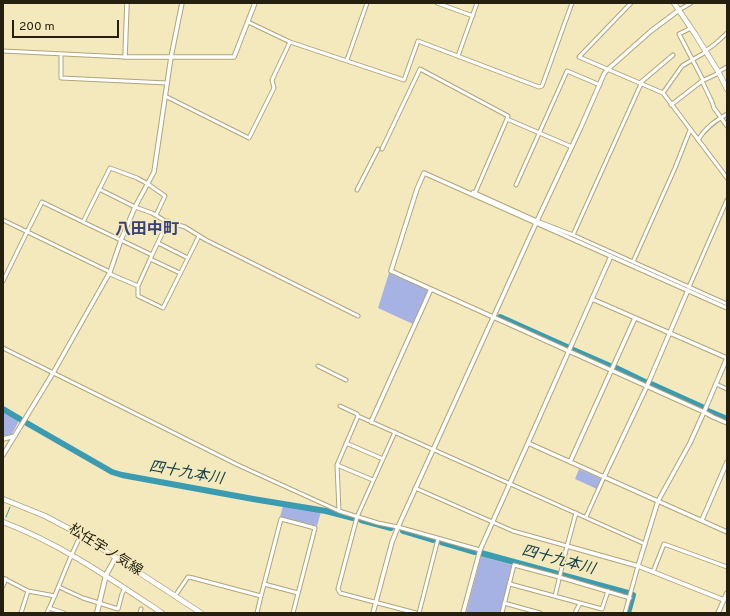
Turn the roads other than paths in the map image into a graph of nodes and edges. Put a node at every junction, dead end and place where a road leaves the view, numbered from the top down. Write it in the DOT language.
graph roads {
  1 [pos="128,3"];
  2 [pos="182,3"];
  3 [pos="255,3"];
  4 [pos="367,3"];
  5 [pos="438,3"];
  6 [pos="477,3"];
  7 [pos="572,3"];
  8 [pos="630,3"];
  9 [pos="674,3"];
  10 [pos="691,3"];
  11 [pos="680,10"];
  12 [pos="472,16"];
  13 [pos="248,22"];
  14 [pos="691,28"];
  15 [pos="726,36"];
  16 [pos="290,42"];
  17 [pos="706,51"];
  18 [pos="3,52"];
  19 [pos="61,54"];
  20 [pos="673,55"];
  21 [pos="458,56"];
  22 [pos="125,57"];
  23 [pos="171,57"];
  24 [pos="347,60"];
  25 [pos="692,60"];
  26 [pos="727,67"];
  27 [pos="607,70"];
  28 [pos="719,72"];
  29 [pos="702,80"];
  30 [pos="167,83"];
  31 [pos="640,84"];
  32 [pos="600,85"];
  33 [pos="727,89"];
  34 [pos="663,93"];
  35 [pos="165,96"];
  36 [pos="671,105"];
  37 [pos="727,114"];
  38 [pos="721,117"];
  39 [pos="507,119"];
  40 [pos="727,126"];
  41 [pos="690,130"];
  42 [pos="539,133"];
  43 [pos="698,140"];
  44 [pos="572,147"];
  45 [pos="378,149"];
  46 [pos="382,149"];
  47 [pos="727,178"];
  48 [pos="148,184"];
  49 [pos="516,185"];
  50 [pos="99,189"];
  51 [pos="358,190"];
  52 [pos="727,200"];
  53 [pos="135,207"];
  54 [pos="156,215"];
  55 [pos="3,220"];
  56 [pos="168,221"];
  57 [pos="83,222"];
  58 [pos="536,222"];
  59 [pos="27,232"];
  60 [pos="573,235"];
  61 [pos="199,236"];
  62 [pos="121,240"];
  63 [pos="158,243"];
  64 [pos="152,255"];
  65 [pos="611,256"];
  66 [pos="188,258"];
  67 [pos="150,259"];
  68 [pos="633,262"];
  69 [pos="110,273"];
  70 [pos="180,273"];
  71 [pos="3,281"];
  72 [pos="138,286"];
  73 [pos="431,289"];
  74 [pos="689,289"];
  75 [pos="592,299"];
  76 [pos="727,304"];
  77 [pos="727,308"];
  78 [pos="358,316"];
  79 [pos="493,317"];
  80 [pos="635,318"];
  81 [pos="670,333"];
  82 [pos="3,348"];
  83 [pos="569,351"];
  84 [pos="727,358"];
  85 [pos="318,366"];
  86 [pos="611,370"];
  87 [pos="53,373"];
  88 [pos="346,380"];
  89 [pos="716,384"];
  90 [pos="647,386"];
  91 [pos="727,389"];
  92 [pos="340,406"];
  93 [pos="704,412"];
  94 [pos="358,416"];
  95 [pos="371,422"];
  96 [pos="727,424"];
  97 [pos="395,432"];
  98 [pos="15,436"];
  99 [pos="3,439"];
  100 [pos="346,443"];
  101 [pos="528,443"];
  102 [pos="434,450"];
  103 [pos="3,455"];
  104 [pos="383,459"];
  105 [pos="570,462"];
  106 [pos="727,462"];
  107 [pos="337,465"];
  108 [pos="604,478"];
  109 [pos="373,480"];
  110 [pos="510,484"];
  111 [pos="415,488"];
  112 [pos="3,499"];
  113 [pos="658,502"];
  114 [pos="339,512"];
  115 [pos="576,513"];
  116 [pos="357,517"];
  117 [pos="586,517"];
  118 [pos="702,520"];
  119 [pos="3,522"];
  120 [pos="492,522"];
  121 [pos="398,527"];
  122 [pos="727,532"];
  123 [pos="81,535"];
  124 [pos="438,539"];
  125 [pos="646,544"];
  126 [pos="567,546"];
  127 [pos="480,550"];
  128 [pos="71,554"];
  129 [pos="116,558"];
  130 [pos="638,566"];
  131 [pos="727,567"];
  132 [pos="653,572"];
  133 [pos="106,576"];
  134 [pos="559,577"];
  135 [pos="4,579"];
  136 [pos="264,584"];
  137 [pos="510,584"];
  138 [pos="3,586"];
  139 [pos="59,587"];
  140 [pos="125,588"];
  141 [pos="28,591"];
  142 [pos="608,591"];
  143 [pos="298,593"];
  144 [pos="727,593"];
  145 [pos="55,596"];
  146 [pos="175,596"];
  147 [pos="261,596"];
  148 [pos="555,596"];
  149 [pos="630,598"];
  150 [pos="724,600"];
  151 [pos="376,602"];
  152 [pos="504,603"];
  153 [pos="580,603"];
  154 [pos="99,604"];
  155 [pos="49,608"];
  156 [pos="20,613"];
  157 [pos="47,613"];
  158 [pos="64,613"];
  159 [pos="98,613"];
  160 [pos="162,613"];
  161 [pos="201,613"];
  162 [pos="257,613"];
  163 [pos="293,613"];
  164 [pos="373,613"];
  165 [pos="418,613"];
  166 [pos="463,613"];
  167 [pos="502,613"];
  168 [pos="540,613"];
  169 [pos="575,613"];
  170 [pos="625,613"];
  171 [pos="718,613"];
  1 -- 22 [label="street"];
  2 -- 23 [label="street"];
  3 -- 13 [label="street"];
  4 -- 24 [label="street"];
  5 -- 12 [label="street"];
  6 -- 12 [label="street"];
  7 -- 21 [label="street"];
  8 -- 27 [label="street"];
  9 -- 11 [label="main road"];
  10 -- 11 [label="street"];
  11 -- 14 [label="main road"];
  11 -- 27 [label="street"];
  12 -- 21 [label="street"];
  13 -- 16 [label="street"];
  13 -- 23 [label="street"];
  14 -- 17 [label="main road"];
  14 -- 25 [label="street"];
  15 -- 17 [label="street"];
  16 -- 24 [label="street"];
  16 -- 35 [label="street"];
  17 -- 25 [label="street"];
  17 -- 28 [label="main road"];
  18 -- 19 [label="street"];
  19 -- 22 [label="street"];
  19 -- 30 [label="street"];
  20 -- 31 [label="street"];
  21 -- 24 [label="street"];
  22 -- 23 [label="street"];
  23 -- 30 [label="street"];
  25 -- 29 [label="street"];
  25 -- 34 [label="street"];
  26 -- 28 [label="street"];
  27 -- 31 [label="street"];
  27 -- 32 [label="street"];
  28 -- 29 [label="street"];
  28 -- 33 [label="main road"];
  29 -- 36 [label="street"];
  29 -- 38 [label="street"];
  30 -- 35 [label="street"];
  31 -- 34 [label="street"];
  31 -- 60 [label="street"];
  32 -- 42 [label="street"];
  32 -- 44 [label="street"];
  34 -- 36 [label="street"];
  35 -- 48 [label="street"];
  36 -- 41 [label="street"];
  37 -- 38 [label="street"];
  38 -- 40 [label="street"];
  38 -- 43 [label="street"];
  39 -- 42 [label="street"];
  39 -- 46 [label="street"];
  39 -- 58 [label="street"];
  41 -- 43 [label="street"];
  41 -- 68 [label="street"];
  42 -- 44 [label="street"];
  42 -- 49 [label="street"];
  43 -- 47 [label="street"];
  44 -- 58 [label="street"];
  45 -- 51 [label="street"];
  48 -- 50 [label="street"];
  48 -- 53 [label="street"];
  48 -- 54 [label="street"];
  50 -- 53 [label="street"];
  50 -- 57 [label="street"];
  52 -- 74 [label="street"];
  53 -- 54 [label="street"];
  53 -- 62 [label="street"];
  54 -- 56 [label="street"];
  55 -- 59 [label="street"];
  56 -- 61 [label="street"];
  56 -- 63 [label="street"];
  57 -- 59 [label="street"];
  57 -- 62 [label="street"];
  58 -- 60 [label="street"];
  58 -- 65 [label="street"];
  58 -- 73 [label="street"];
  58 -- 79 [label="street"];
  59 -- 69 [label="street"];
  59 -- 71 [label="street"];
  60 -- 68 [label="street"];
  61 -- 66 [label="street"];
  61 -- 78 [label="street"];
  62 -- 64 [label="street"];
  62 -- 69 [label="street"];
  63 -- 64 [label="street"];
  63 -- 66 [label="street"];
  64 -- 67 [label="street"];
  65 -- 74 [label="street"];
  65 -- 75 [label="street"];
  66 -- 70 [label="street"];
  67 -- 70 [label="street"];
  67 -- 72 [label="street"];
  68 -- 74 [label="street"];
  69 -- 72 [label="street"];
  69 -- 87 [label="street"];
  70 -- 72 [label="street"];
  73 -- 79 [label="street"];
  73 -- 95 [label="street"];
  74 -- 76 [label="street"];
  74 -- 77 [label="street"];
  74 -- 81 [label="street"];
  75 -- 80 [label="street"];
  75 -- 83 [label="street"];
  79 -- 83 [label="street"];
  79 -- 102 [label="street"];
  80 -- 81 [label="street"];
  80 -- 86 [label="street"];
  81 -- 84 [label="street"];
  81 -- 90 [label="street"];
  82 -- 87 [label="street"];
  83 -- 86 [label="street"];
  83 -- 101 [label="street"];
  84 -- 89 [label="street"];
  85 -- 88 [label="street"];
  86 -- 90 [label="street"];
  86 -- 105 [label="street"];
  87 -- 98 [label="street"];
  87 -- 114 [label="street"];
  89 -- 91 [label="street"];
  89 -- 93 [label="street"];
  90 -- 93 [label="street"];
  90 -- 108 [label="street"];
  92 -- 94 [label="street"];
  93 -- 96 [label="street"];
  93 -- 113 [label="street"];
  94 -- 95 [label="street"];
  94 -- 100 [label="street"];
  95 -- 97 [label="street"];
  97 -- 102 [label="street"];
  97 -- 104 [label="street"];
  98 -- 99 [label="street"];
  98 -- 103 [label="street"];
  100 -- 104 [label="street"];
  100 -- 107 [label="street"];
  101 -- 105 [label="street"];
  101 -- 110 [label="street"];
  102 -- 110 [label="street"];
  102 -- 111 [label="street"];
  104 -- 109 [label="street"];
  105 -- 108 [label="street"];
  106 -- 118 [label="street"];
  107 -- 109 [label="street"];
  107 -- 114 [label="street"];
  108 -- 113 [label="street"];
  108 -- 117 [label="street"];
  109 -- 116 [label="street"];
  110 -- 115 [label="street"];
  110 -- 120 [label="street"];
  111 -- 120 [label="street"];
  111 -- 121 [label="street"];
  112 -- 123 [label="main road, 松任宇ノ気線"];
  113 -- 118 [label="street"];
  113 -- 125 [label="street"];
  114 -- 116 [label="street"];
  115 -- 117 [label="street"];
  115 -- 126 [label="street"];
  116 -- 121 [label="street"];
  116 -- 151 [label="street"];
  117 -- 125 [label="street"];
  118 -- 122 [label="street"];
  119 -- 128 [label="main road, 松任宇ノ気線"];
  120 -- 126 [label="street"];
  120 -- 127 [label="street"];
  121 -- 124 [label="street"];
  121 -- 151 [label="street"];
  123 -- 128 [label="street"];
  123 -- 129 [label="main road, 松任宇ノ気線"];
  124 -- 127 [label="street"];
  124 -- 165 [label="street"];
  125 -- 130 [label="street"];
  126 -- 130 [label="street"];
  126 -- 134 [label="street"];
  127 -- 166 [label="street"];
  128 -- 133 [label="main road, 松任宇ノ気線"];
  128 -- 139 [label="street"];
  129 -- 133 [label="main road"];
  129 -- 146 [label="main road, 松任宇ノ気線"];
  130 -- 132 [label="street"];
  130 -- 149 [label="street"];
  131 -- 132 [label="street"];
  132 -- 150 [label="street"];
  133 -- 140 [label="main road, 松任宇ノ気線"];
  133 -- 154 [label="main road"];
  134 -- 137 [label="street"];
  134 -- 142 [label="street"];
  134 -- 148 [label="street"];
  135 -- 138 [label="street"];
  135 -- 141 [label="street"];
  136 -- 143 [label="street"];
  136 -- 143 [label="street"];
  136 -- 147 [label="street"];
  137 -- 148 [label="street"];
  137 -- 152 [label="street"];
  139 -- 145 [label="street"];
  139 -- 154 [label="street"];
  140 -- 154 [label="street"];
  140 -- 160 [label="main road, 松任宇ノ気線"];
  141 -- 145 [label="street"];
  141 -- 156 [label="street"];
  142 -- 149 [label="street"];
  142 -- 153 [label="street"];
  143 -- 163 [label="street"];
  144 -- 150 [label="street"];
  145 -- 155 [label="street"];
  146 -- 147 [label="street"];
  146 -- 161 [label="main road, 松任宇ノ気線"];
  147 -- 162 [label="street"];
  148 -- 153 [label="street"];
  149 -- 170 [label="street"];
  150 -- 171 [label="street"];
  151 -- 164 [label="street"];
  151 -- 165 [label="street"];
  152 -- 167 [label="street"];
  152 -- 168 [label="street"];
  153 -- 169 [label="street"];
  154 -- 159 [label="main road"];
  155 -- 157 [label="street"];
  155 -- 158 [label="street"];
}
